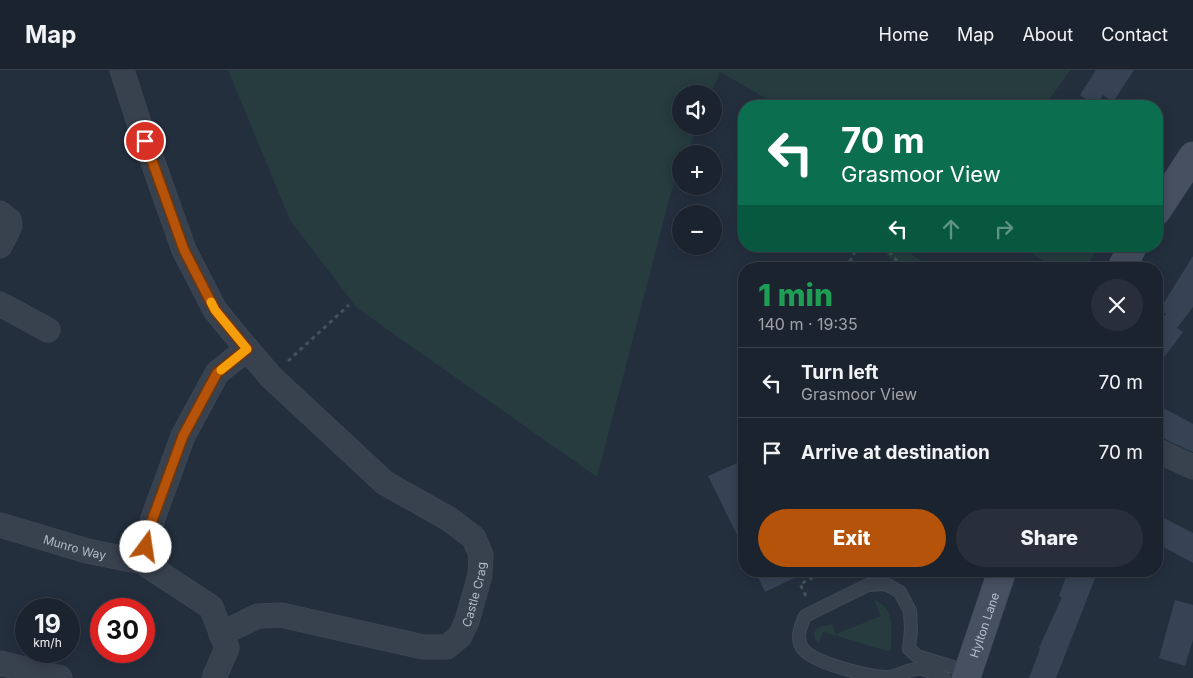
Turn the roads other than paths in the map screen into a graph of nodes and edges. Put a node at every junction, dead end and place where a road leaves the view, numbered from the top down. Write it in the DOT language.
graph roads {
  1 [pos="122,70"];
  2 [pos="1193,156"];
  3 [pos="1163,201"];
  4 [pos="0,213"];
  5 [pos="0,246"];
  6 [pos="0,304"];
  7 [pos="48,330"];
  8 [pos="247,349"];
  9 [pos="1163,453"];
  10 [pos="1193,467"];
  11 [pos="0,525"];
  12 [pos="142,562"];
  13 [pos="1000,577"];
  14 [pos="221,634"];
  15 [pos="0,663"];
  16 [pos="960,676"];
  17 [pos="60,678"];
  18 [pos="214,678"];
  1 -- 8 [label="street, Castle Crag"];
  2 -- 3 [label="street"];
  4 -- 5 [label="street"];
  6 -- 7 [label="street"];
  8 -- 12 [label="street"];
  8 -- 14 [label="street, Castle Crag"];
  9 -- 10 [label="street"];
  11 -- 12 [label="street, Munro Way"];
  12 -- 14 [label="street, Munro Way"];
  13 -- 16 [label="street, Hylton Lane"];
  14 -- 18 [label="street, Munro Way"];
  15 -- 17 [label="street"];
  16 -- 16 [label="lane"];
}
